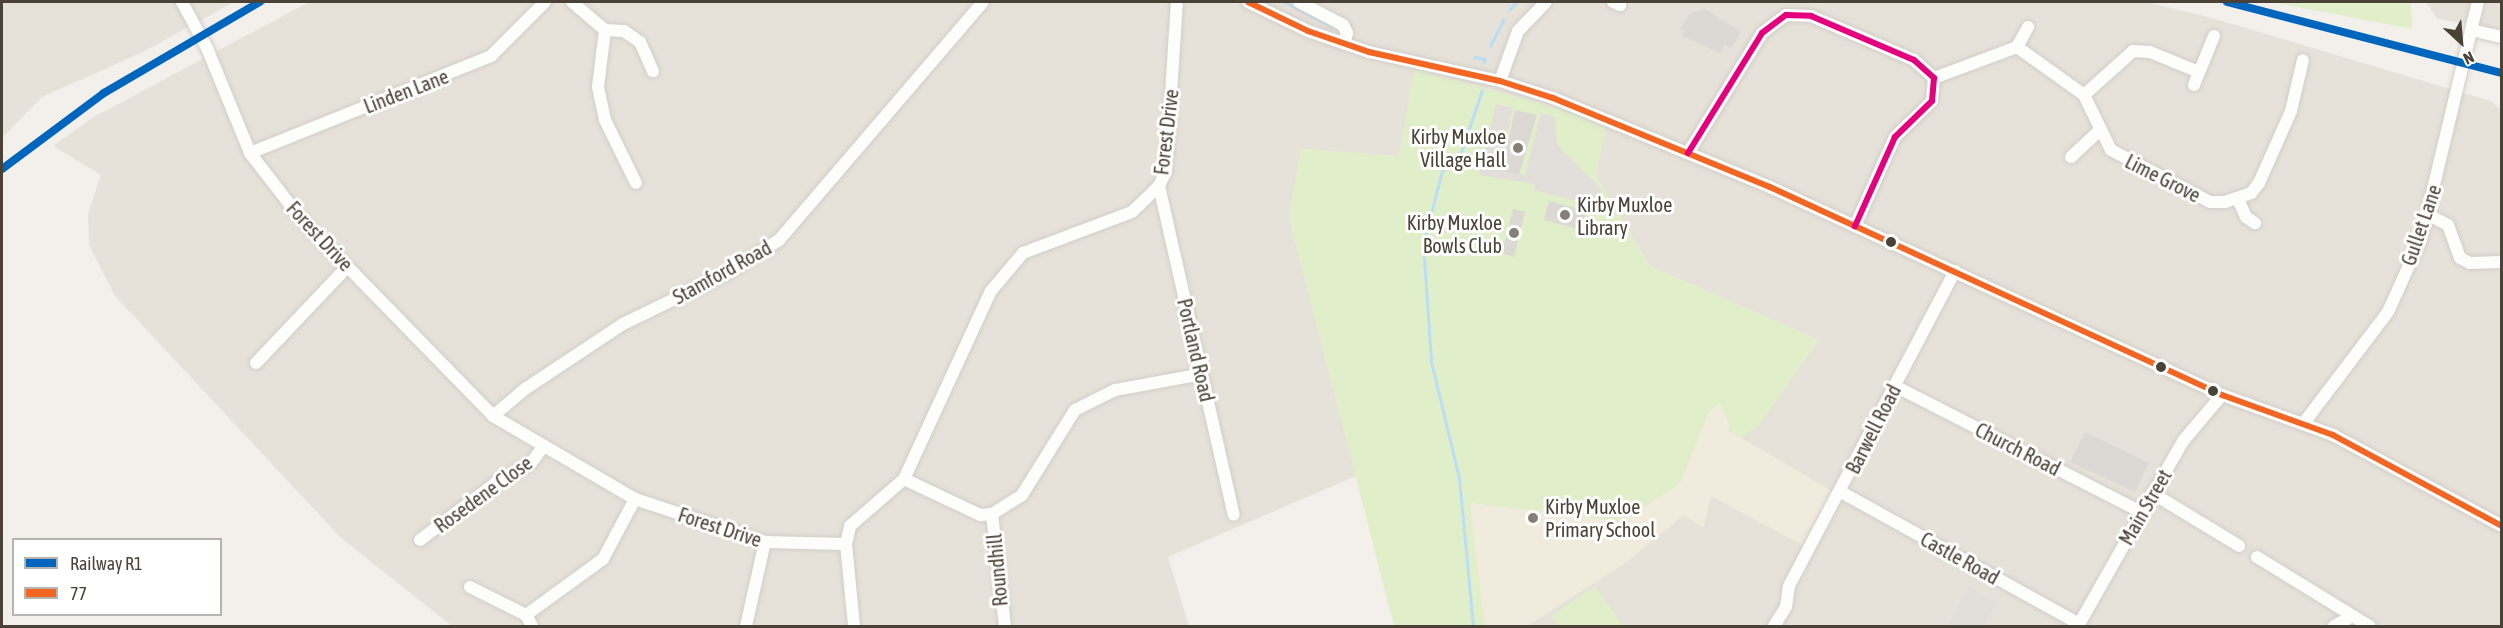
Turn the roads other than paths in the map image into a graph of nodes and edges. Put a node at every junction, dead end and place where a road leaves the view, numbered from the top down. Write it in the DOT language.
graph roads {
  1 [pos="182,2"];
  2 [pos="544,2"];
  3 [pos="572,2"];
  4 [pos="983,2"];
  5 [pos="1177,2"];
  6 [pos="1248,2"];
  7 [pos="1299,2"];
  8 [pos="1546,2"];
  9 [pos="2478,2"];
  10 [pos="2028,27"];
  11 [pos="605,30"];
  12 [pos="2469,35"];
  13 [pos="2214,36"];
  14 [pos="2502,37"];
  15 [pos="1344,44"];
  16 [pos="2018,47"];
  17 [pos="2303,60"];
  18 [pos="653,71"];
  19 [pos="2199,72"];
  20 [pos="1934,78"];
  21 [pos="1500,81"];
  22 [pos="2194,85"];
  23 [pos="2084,95"];
  24 [pos="2099,131"];
  25 [pos="250,153"];
  26 [pos="1688,153"];
  27 [pos="2071,158"];
  28 [pos="636,183"];
  29 [pos="1159,186"];
  30 [pos="2238,199"];
  31 [pos="2429,215"];
  32 [pos="2255,223"];
  33 [pos="1854,226"];
  34 [pos="2502,262"];
  35 [pos="347,267"];
  36 [pos="1955,271"];
  37 [pos="255,363"];
  38 [pos="1202,374"];
  39 [pos="1895,386"];
  40 [pos="2222,395"];
  41 [pos="494,416"];
  42 [pos="2303,424"];
  43 [pos="544,446"];
  44 [pos="904,479"];
  45 [pos="1841,492"];
  46 [pos="2152,494"];
  47 [pos="635,499"];
  48 [pos="2141,512"];
  49 [pos="992,514"];
  50 [pos="1234,514"];
  51 [pos="2502,526"];
  52 [pos="420,540"];
  53 [pos="765,542"];
  54 [pos="846,544"];
  55 [pos="2239,546"];
  56 [pos="2257,557"];
  57 [pos="470,587"];
  58 [pos="2349,618"];
  59 [pos="529,621"];
  60 [pos="2078,625"];
  61 [pos="1003,626"];
  62 [pos="746,627"];
  63 [pos="854,627"];
  64 [pos="1774,627"];
  65 [pos="2334,627"];
  66 [pos="2369,627"];
  1 -- 25 [label="street, Forest Drive"];
  2 -- 25 [label="street, Linden Lane"];
  3 -- 11 [label="street"];
  4 -- 41 [label="street, Stamford Road"];
  5 -- 29 [label="street, Forest Drive"];
  6 -- 15 [label="street"];
  7 -- 15 [label="street"];
  8 -- 21 [label="street"];
  9 -- 12 [label="street, Gullet Lane"];
  10 -- 16 [label="street"];
  11 -- 18 [label="street"];
  11 -- 28 [label="street"];
  12 -- 14 [label="street"];
  12 -- 31 [label="street, Gullet Lane"];
  13 -- 19 [label="street"];
  15 -- 21 [label="street"];
  16 -- 20 [label="street"];
  16 -- 23 [label="street"];
  17 -- 30 [label="street"];
  19 -- 22 [label="street"];
  19 -- 23 [label="street"];
  20 -- 26 [label="street"];
  20 -- 33 [label="street"];
  21 -- 26 [label="street"];
  23 -- 24 [label="street, Lime Grove"];
  24 -- 27 [label="street"];
  24 -- 30 [label="street, Lime Grove"];
  25 -- 35 [label="street, Forest Drive"];
  26 -- 33 [label="street"];
  29 -- 38 [label="street, Portland Road"];
  29 -- 44 [label="street, Forest Drive"];
  30 -- 32 [label="street"];
  31 -- 34 [label="street"];
  31 -- 42 [label="street, Gullet Lane"];
  33 -- 36 [label="street"];
  35 -- 37 [label="street"];
  35 -- 41 [label="street, Forest Drive"];
  36 -- 39 [label="street, Barwell Road"];
  36 -- 40 [label="street"];
  38 -- 49 [label="street"];
  38 -- 50 [label="street, Portland Road"];
  39 -- 45 [label="street, Barwell Road"];
  39 -- 48 [label="street, Church Road"];
  40 -- 42 [label="street"];
  40 -- 46 [label="street, Main Street"];
  41 -- 43 [label="street, Forest Drive"];
  42 -- 51 [label="street"];
  43 -- 47 [label="street, Forest Drive"];
  43 -- 52 [label="street, Rosedene Close"];
  44 -- 49 [label="street"];
  44 -- 54 [label="street, Forest Drive"];
  45 -- 60 [label="street, Castle Road"];
  45 -- 64 [label="street, Barwell Road"];
  46 -- 48 [label="street, Main Street"];
  46 -- 55 [label="street"];
  47 -- 53 [label="street, Forest Drive"];
  47 -- 59 [label="street"];
  48 -- 60 [label="street, Main Street"];
  49 -- 61 [label="street, Roundhill"];
  53 -- 54 [label="street, Forest Drive"];
  53 -- 62 [label="street"];
  54 -- 63 [label="street"];
  56 -- 58 [label="street"];
  57 -- 59 [label="street"];
  58 -- 65 [label="street"];
  58 -- 66 [label="street"];
}
